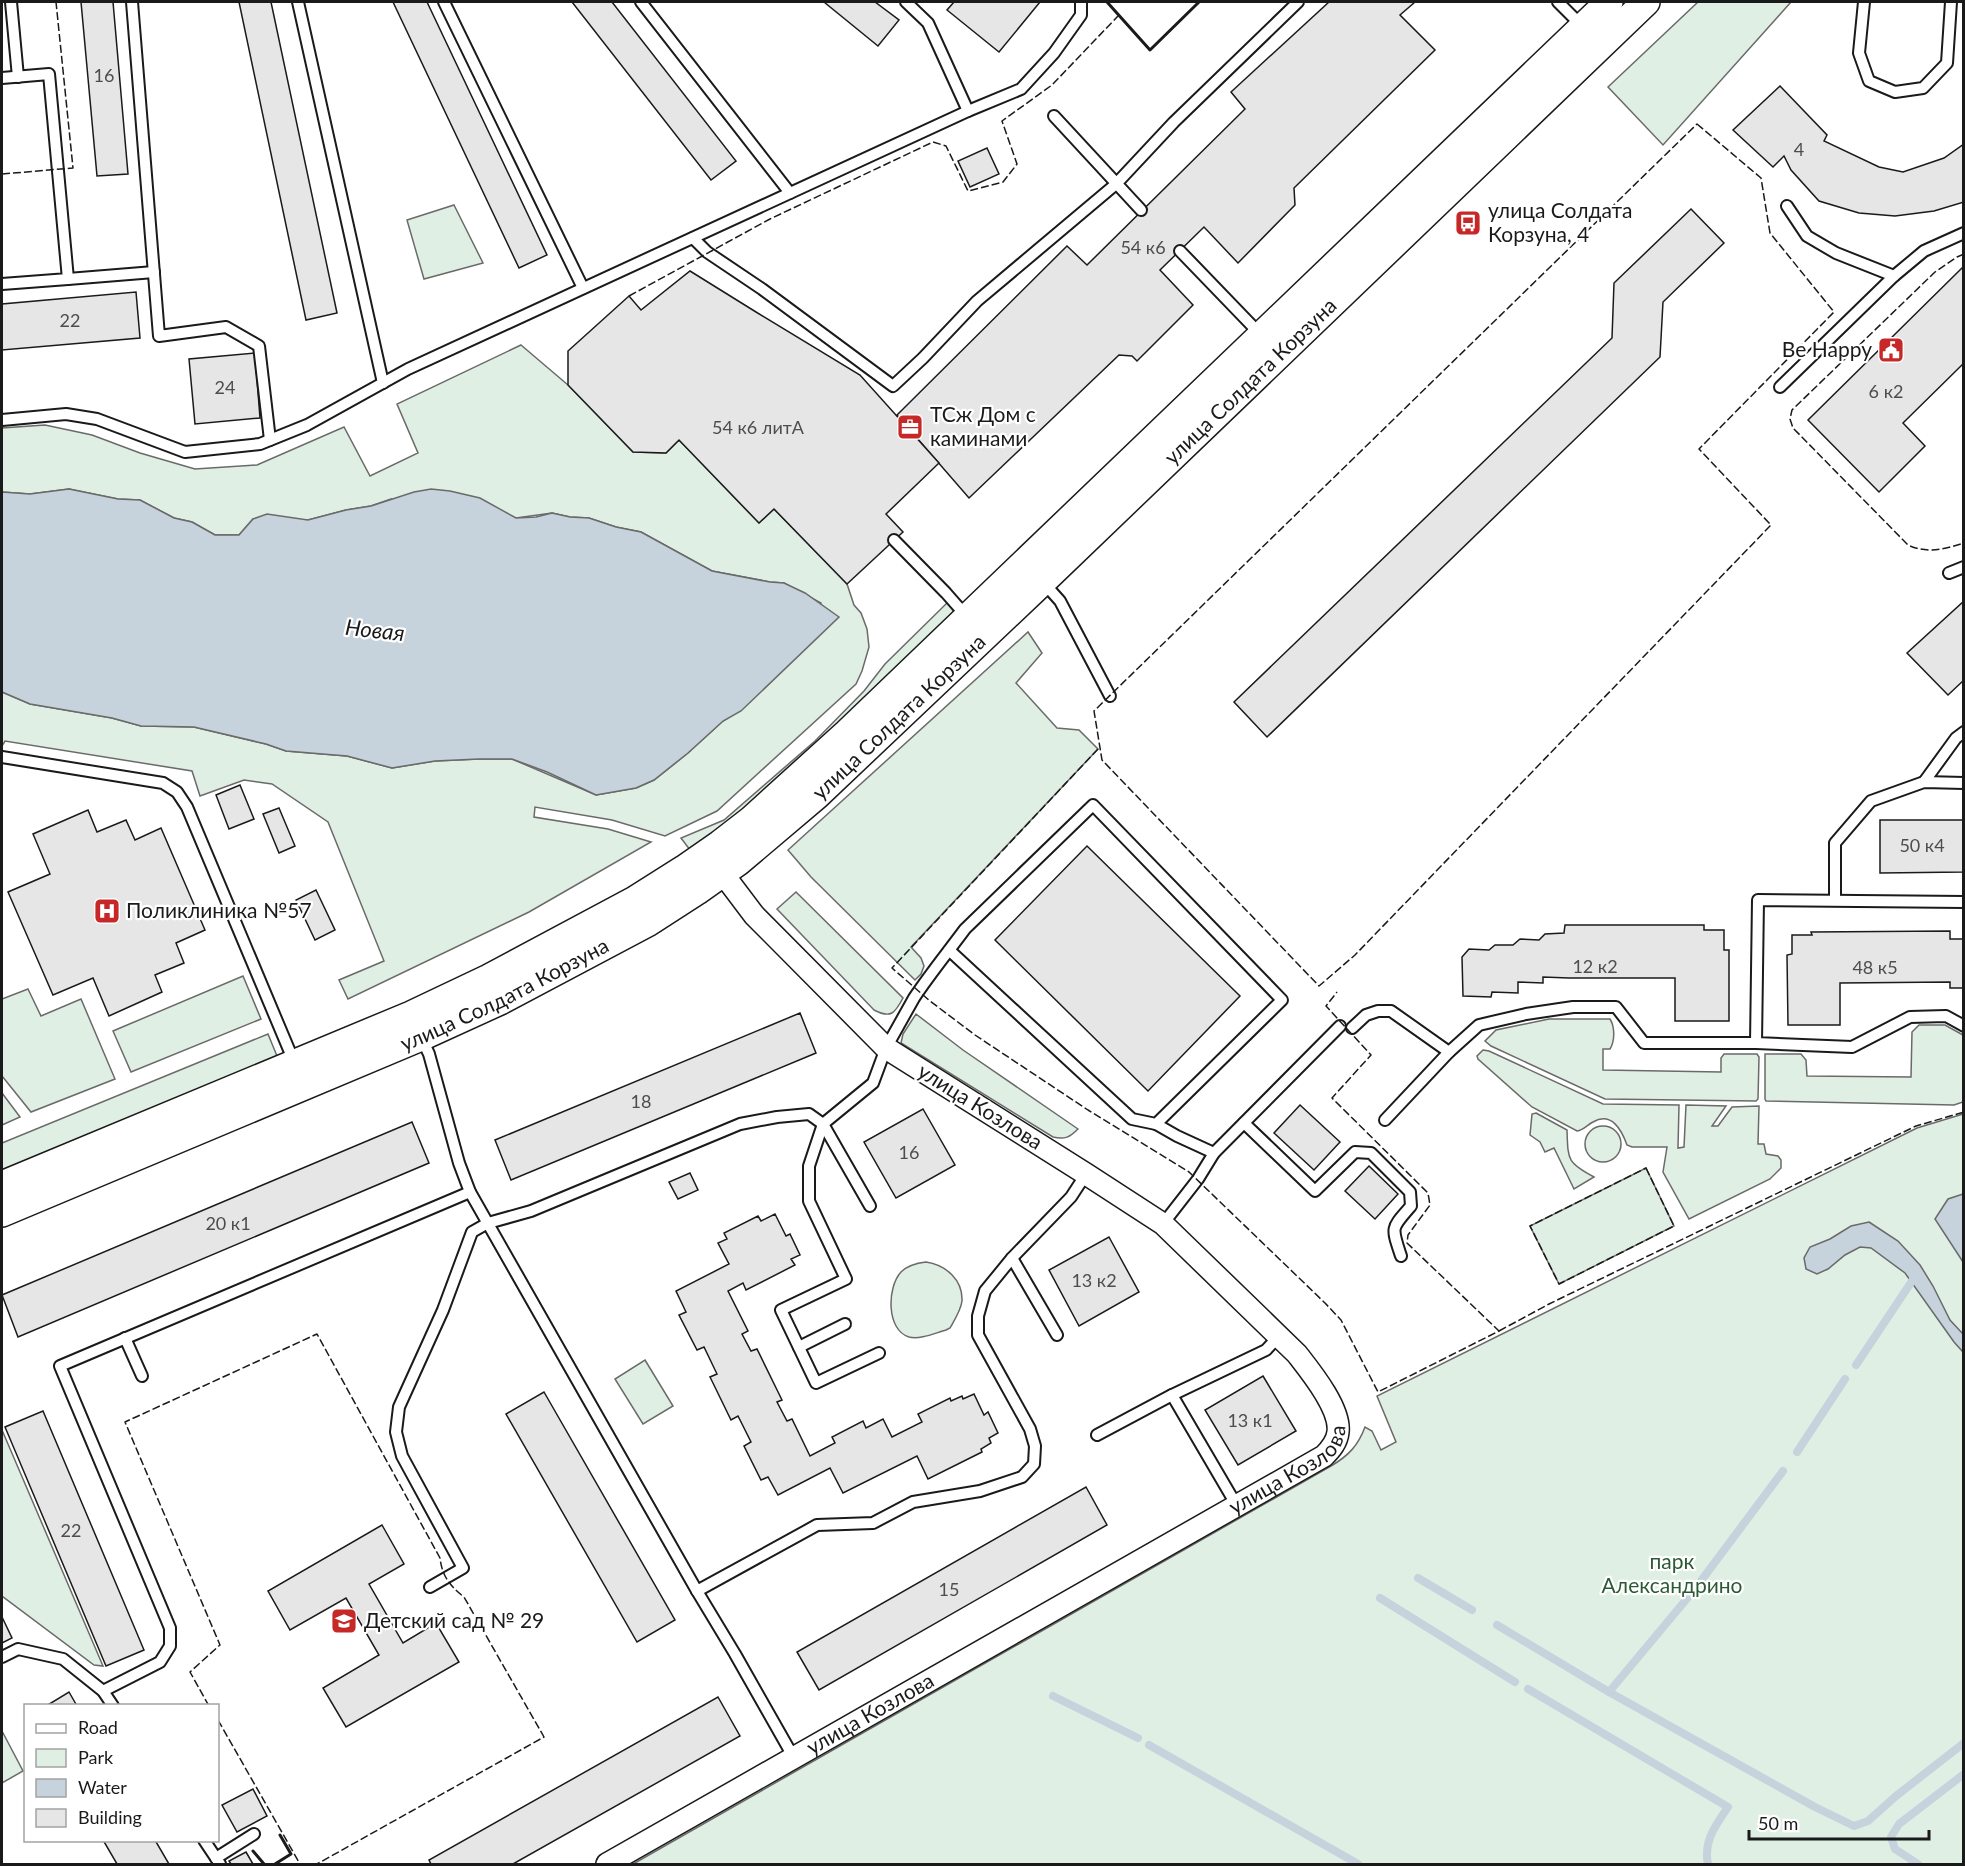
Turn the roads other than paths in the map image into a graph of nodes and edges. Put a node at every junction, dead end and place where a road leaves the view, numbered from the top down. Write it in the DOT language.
graph roads {
  1 [pos="11,2"];
  2 [pos="132,2"];
  3 [pos="298,2"];
  4 [pos="444,2"];
  5 [pos="641,2"];
  6 [pos="906,2"];
  7 [pos="1081,2"];
  8 [pos="1298,2"];
  9 [pos="1558,2"];
  10 [pos="1609,2"];
  11 [pos="1647,2"];
  12 [pos="1864,2"];
  13 [pos="1952,2"];
  14 [pos="1592,36"];
  15 [pos="18,77"];
  16 [pos="2,78"];
  17 [pos="968,111"];
  18 [pos="1054,116"];
  19 [pos="1116,184"];
  20 [pos="790,193"];
  21 [pos="1787,206"];
  22 [pos="1141,210"];
  23 [pos="1964,233"];
  24 [pos="693,238"];
  25 [pos="1180,251"];
  26 [pos="154,272"];
  27 [pos="1894,276"];
  28 [pos="68,279"];
  29 [pos="2,284"];
  30 [pos="583,288"];
  31 [pos="1270,344"];
  32 [pos="384,383"];
  33 [pos="1780,387"];
  34 [pos="2,420"];
  35 [pos="270,440"];
  36 [pos="894,540"];
  37 [pos="1964,567"];
  38 [pos="1949,573"];
  39 [pos="1043,581"];
  40 [pos="977,627"];
  41 [pos="1110,696"];
  42 [pos="1964,732"];
  43 [pos="2,757"];
  44 [pos="1924,782"];
  45 [pos="1964,783"];
  46 [pos="714,863"];
  47 [pos="1835,899"];
  48 [pos="1964,902"];
  49 [pos="949,950"];
  50 [pos="416,1026"];
  51 [pos="1340,1026"];
  52 [pos="1964,1026"];
  53 [pos="1353,1028"];
  54 [pos="1756,1043"];
  55 [pos="886,1048"];
  56 [pos="1449,1052"];
  57 [pos="299,1074"];
  58 [pos="1385,1120"];
  59 [pos="1244,1123"];
  60 [pos="823,1124"];
  61 [pos="1156,1124"];
  62 [pos="1214,1153"];
  63 [pos="1086,1174"];
  64 [pos="2,1185"];
  65 [pos="470,1192"];
  66 [pos="870,1206"];
  67 [pos="2,1213"];
  68 [pos="488,1223"];
  69 [pos="1163,1224"];
  70 [pos="1401,1256"];
  71 [pos="1012,1258"];
  72 [pos="845,1324"];
  73 [pos="1057,1335"];
  74 [pos="1280,1335"];
  75 [pos="125,1338"];
  76 [pos="799,1347"];
  77 [pos="879,1353"];
  78 [pos="142,1376"];
  79 [pos="1172,1395"];
  80 [pos="1097,1435"];
  81 [pos="1236,1506"];
  82 [pos="430,1587"];
  83 [pos="697,1591"];
  84 [pos="2,1658"];
  85 [pos="103,1691"];
  86 [pos="112,1704"];
  87 [pos="794,1758"];
  88 [pos="254,1834"];
  89 [pos="205,1842"];
  90 [pos="218,1861"];
  91 [pos="607,1864"];
  1 -- 15 [label="lane"];
  2 -- 26 [label="lane"];
  3 -- 32 [label="lane"];
  4 -- 30 [label="lane"];
  5 -- 20 [label="lane"];
  6 -- 17 [label="lane"];
  7 -- 17 [label="lane"];
  8 -- 19 [label="lane"];
  9 -- 14 [label="lane"];
  10 -- 14 [label="street, улица Солдата Корзуна"];
  11 -- 14 [label="street, улица Солдата Корзуна"];
  12 -- 13 [label="lane"];
  14 -- 31 [label="street, улица Солдата Корзуна"];
  15 -- 16 [label="lane"];
  15 -- 28 [label="lane"];
  17 -- 20 [label="lane"];
  18 -- 19 [label="lane"];
  19 -- 22 [label="lane"];
  19 -- 24 [label="lane"];
  20 -- 24 [label="lane"];
  21 -- 27 [label="lane"];
  23 -- 27 [label="lane"];
  24 -- 30 [label="lane"];
  25 -- 31 [label="lane"];
  26 -- 28 [label="lane"];
  26 -- 35 [label="lane"];
  27 -- 33 [label="lane"];
  28 -- 29 [label="lane"];
  30 -- 32 [label="lane"];
  31 -- 39 [label="street, улица Солдата Корзуна"];
  31 -- 40 [label="street, улица Солдата Корзуна"];
  32 -- 35 [label="lane"];
  34 -- 35 [label="lane"];
  36 -- 40 [label="lane"];
  37 -- 38 [label="lane"];
  39 -- 40 [label="street, улица Солдата Корзуна"];
  39 -- 41 [label="lane"];
  40 -- 46 [label="street, улица Солдата Корзуна"];
  42 -- 44 [label="lane"];
  43 -- 57 [label="lane"];
  44 -- 45 [label="lane"];
  44 -- 47 [label="lane"];
  46 -- 50 [label="street, улица Солдата Корзуна"];
  46 -- 55 [label="street, улица Козлова"];
  47 -- 48 [label="lane"];
  47 -- 54 [label="lane"];
  49 -- 55 [label="lane"];
  49 -- 61 [label="lane"];
  49 -- 61 [label="lane"];
  50 -- 57 [label="street, улица Солдата Корзуна"];
  50 -- 65 [label="lane"];
  51 -- 59 [label="lane"];
  52 -- 54 [label="lane"];
  53 -- 56 [label="lane"];
  54 -- 56 [label="lane"];
  55 -- 60 [label="lane"];
  55 -- 63 [label="street, улица Козлова"];
  56 -- 58 [label="lane"];
  57 -- 64 [label="street, улица Солдата Корзуна"];
  57 -- 67 [label="street, улица Солдата Корзуна"];
  59 -- 62 [label="lane"];
  59 -- 70 [label="lane"];
  60 -- 66 [label="lane"];
  60 -- 68 [label="lane"];
  60 -- 76 [label="lane"];
  61 -- 62 [label="lane"];
  62 -- 69 [label="lane"];
  63 -- 69 [label="street, улица Козлова"];
  63 -- 71 [label="lane"];
  65 -- 68 [label="lane"];
  65 -- 75 [label="lane"];
  68 -- 82 [label="lane"];
  68 -- 83 [label="lane"];
  69 -- 74 [label="street, улица Козлова"];
  71 -- 73 [label="lane"];
  71 -- 83 [label="lane"];
  72 -- 76 [label="lane"];
  74 -- 79 [label="lane"];
  74 -- 81 [label="street, улица Козлова"];
  75 -- 78 [label="lane"];
  75 -- 85 [label="lane"];
  76 -- 77 [label="lane"];
  79 -- 80 [label="lane"];
  79 -- 81 [label="lane"];
  81 -- 87 [label="street, улица Козлова"];
  83 -- 87 [label="lane"];
  84 -- 85 [label="lane"];
  85 -- 86 [label="lane"];
  87 -- 91 [label="street, улица Козлова"];
  88 -- 90 [label="lane"];
  89 -- 90 [label="lane"];
}
